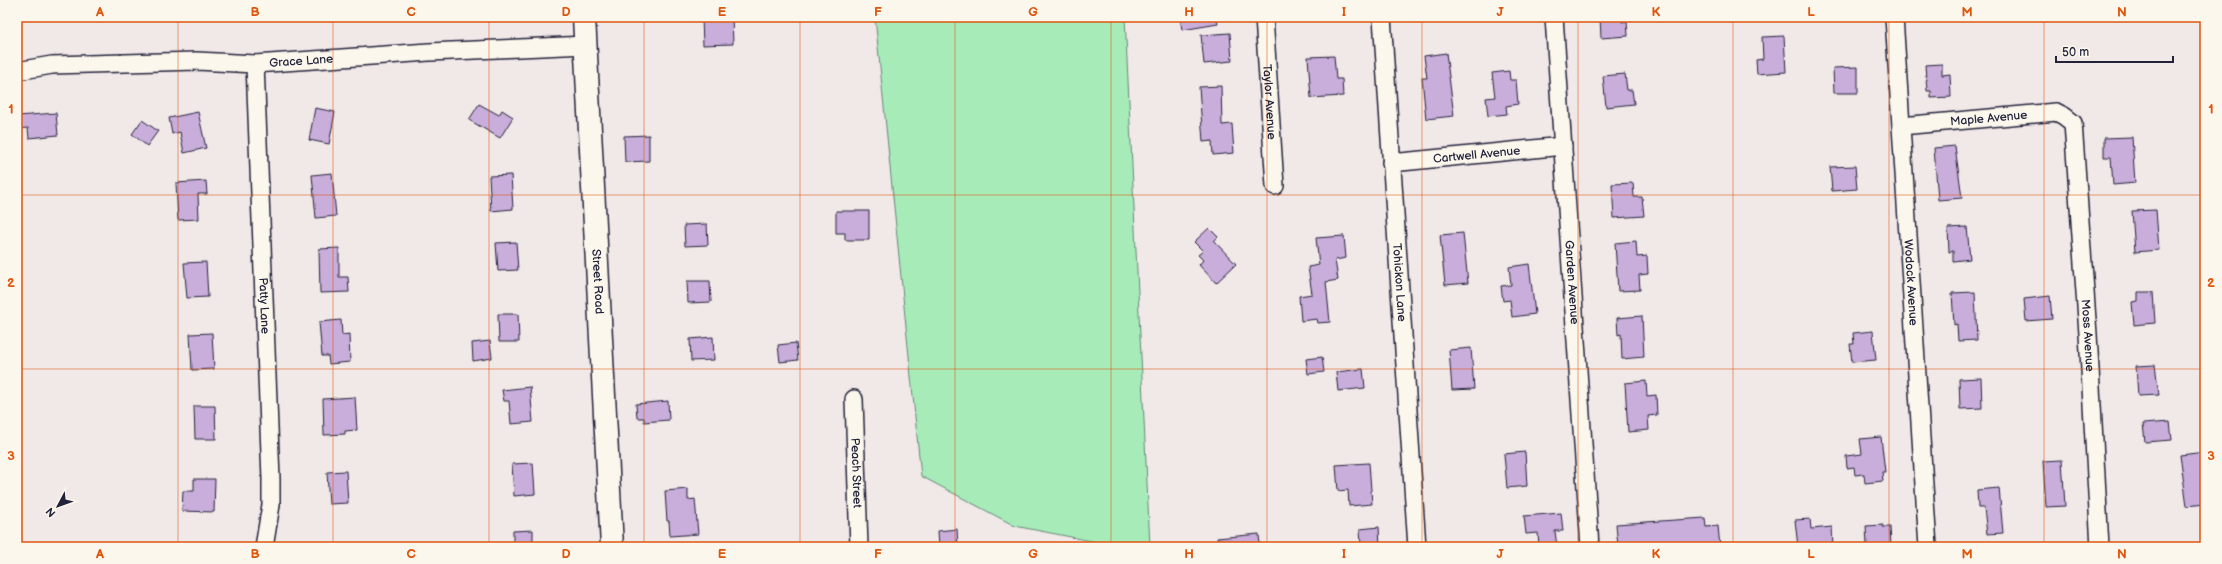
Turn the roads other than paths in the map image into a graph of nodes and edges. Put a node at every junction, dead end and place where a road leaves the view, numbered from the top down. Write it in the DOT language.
graph roads {
  1 [pos="584,17"];
  2 [pos="1264,17"];
  3 [pos="1382,17"];
  4 [pos="1554,17"];
  5 [pos="1894,17"];
  6 [pos="586,45"];
  7 [pos="255,64"];
  8 [pos="17,71"];
  9 [pos="2073,123"];
  10 [pos="1901,126"];
  11 [pos="1563,146"];
  12 [pos="1391,163"];
  13 [pos="1275,186"];
  14 [pos="854,399"];
  15 [pos="264,547"];
  16 [pos="612,547"];
  17 [pos="859,547"];
  18 [pos="1417,547"];
  19 [pos="1590,547"];
  20 [pos="1928,547"];
  21 [pos="2100,547"];
  1 -- 6 [label="main road, Street Road"];
  2 -- 13 [label="street, Taylor Avenue"];
  3 -- 12 [label="street, Tohickon Lane"];
  4 -- 11 [label="street, Garden Avenue"];
  5 -- 10 [label="street, Wodock Avenue"];
  6 -- 7 [label="street, Grace Lane"];
  6 -- 16 [label="main road, Street Road"];
  7 -- 8 [label="street, Grace Lane"];
  7 -- 15 [label="street, Patty Lane"];
  9 -- 10 [label="street, Maple Avenue"];
  9 -- 21 [label="street, Moss Avenue"];
  10 -- 20 [label="street, Wodock Avenue"];
  11 -- 12 [label="street, Cartwell Avenue"];
  11 -- 19 [label="street, Garden Avenue"];
  12 -- 18 [label="street, Tohickon Lane"];
  14 -- 17 [label="street, Peach Street"];
}
